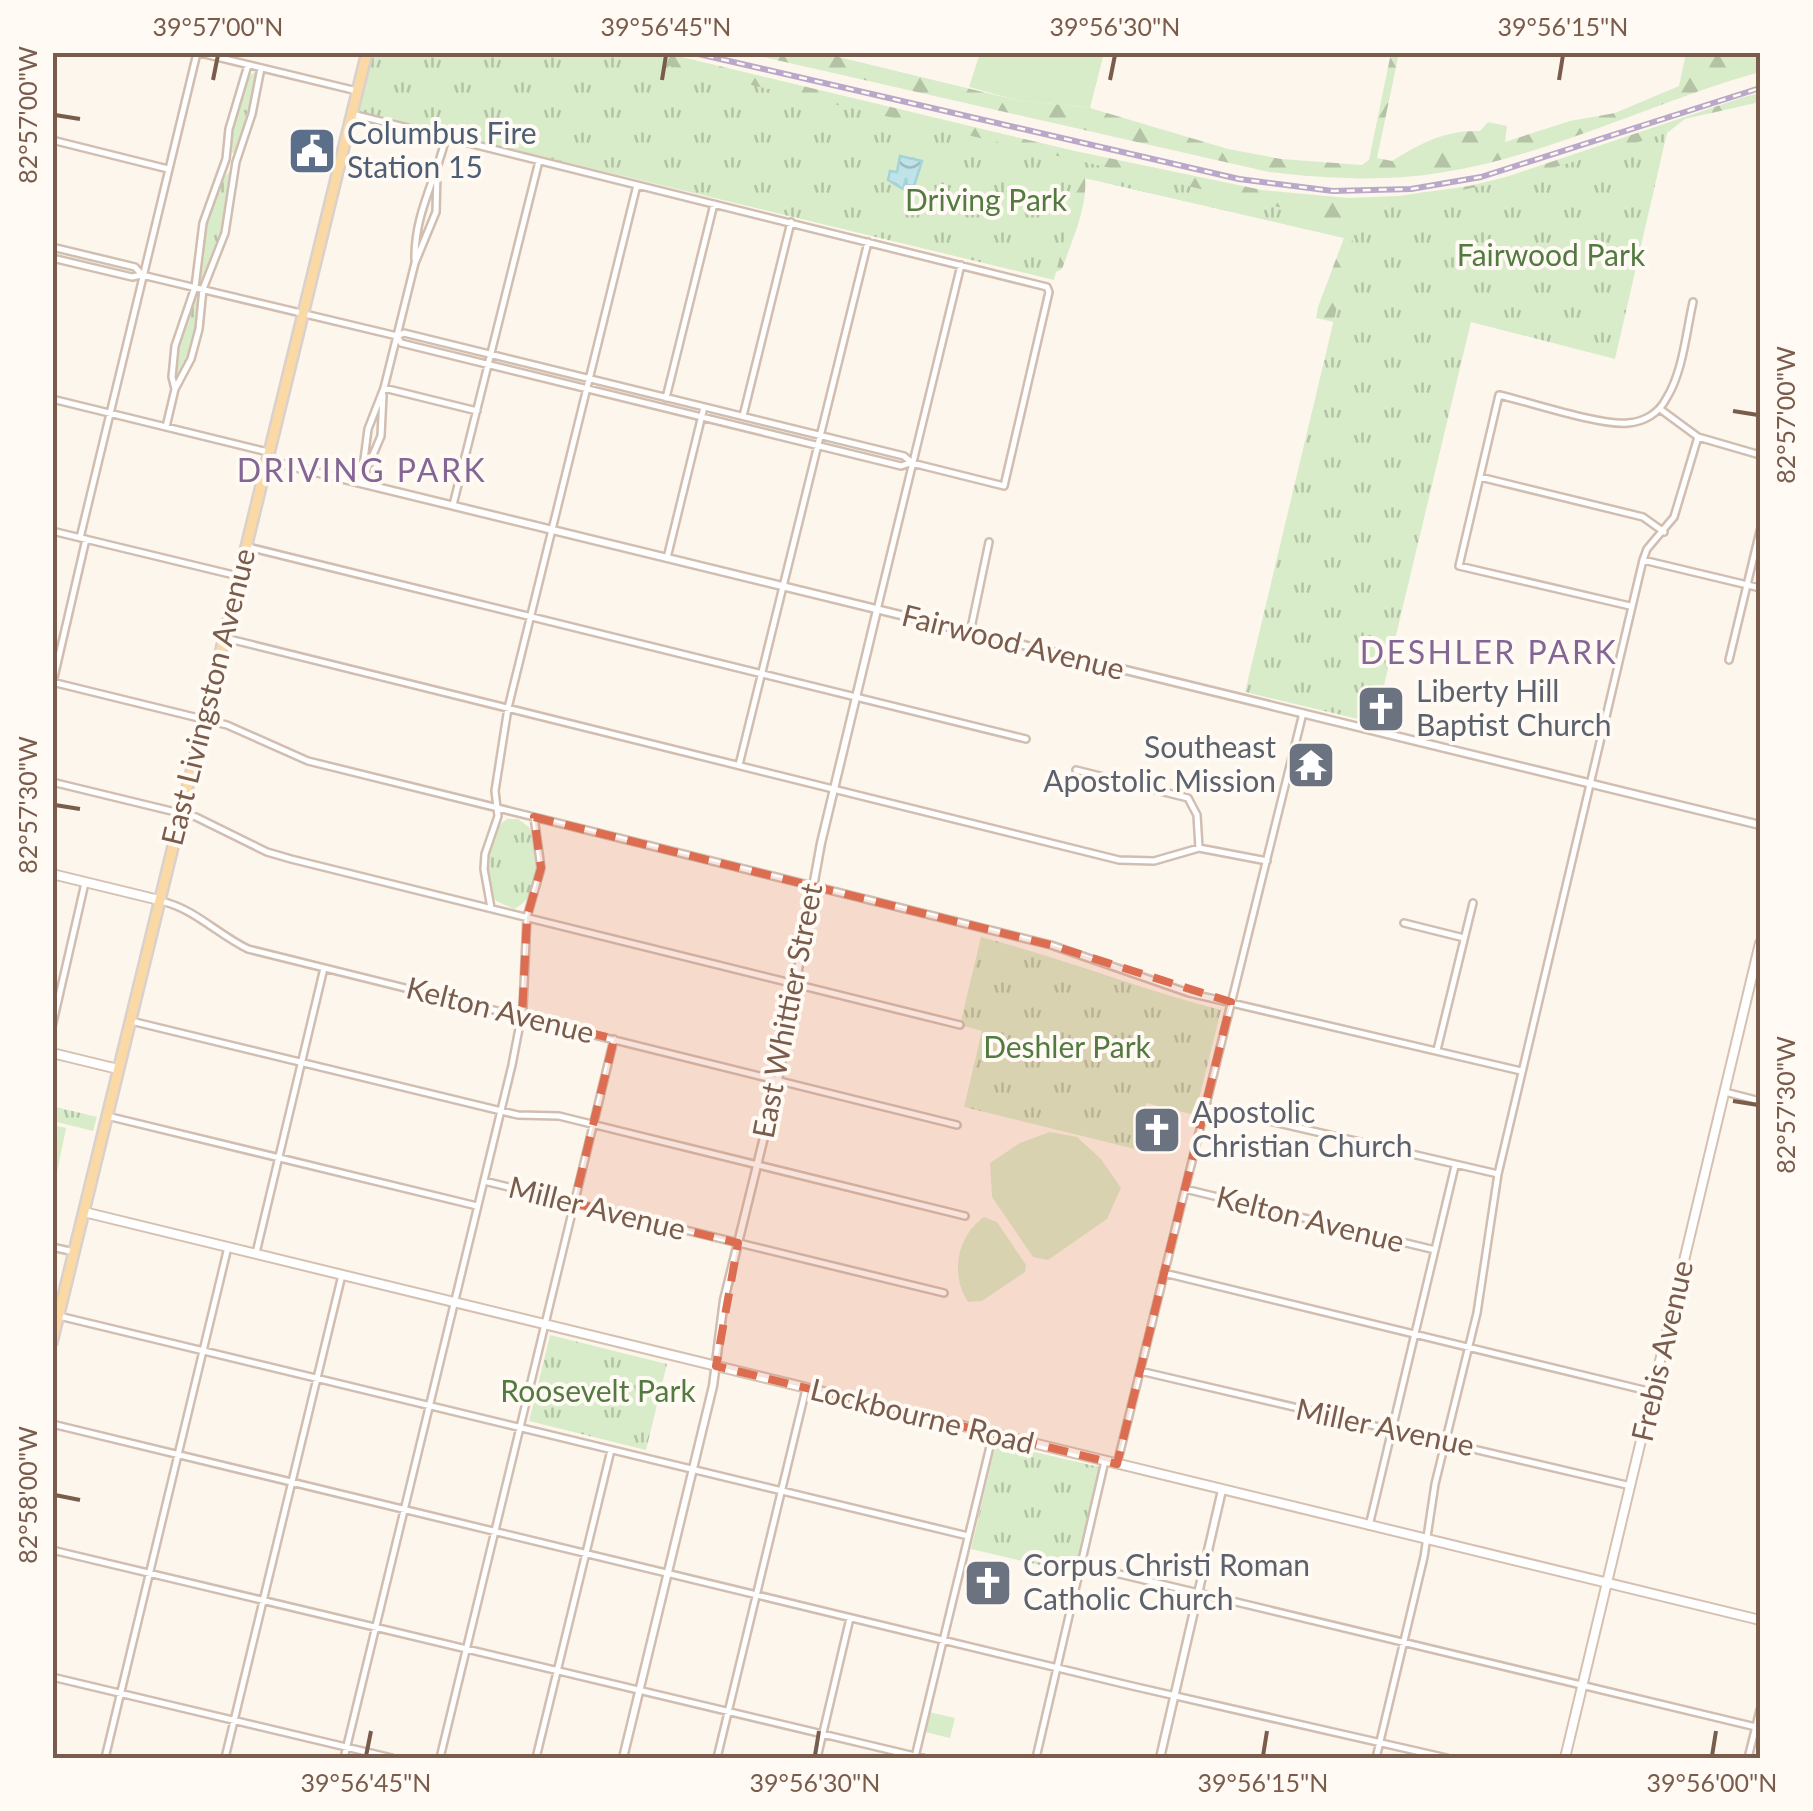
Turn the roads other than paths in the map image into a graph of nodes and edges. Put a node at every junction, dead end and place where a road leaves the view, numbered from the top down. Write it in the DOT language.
graph roads {
  1 [pos="366,52"];
  2 [pos="1289,52"];
  3 [pos="1302,52"];
  4 [pos="196,53"];
  5 [pos="248,65"];
  6 [pos="261,68"];
  7 [pos="357,91"];
  8 [pos="352,114"];
  9 [pos="446,137"];
  10 [pos="52,140"];
  11 [pos="539,160"];
  12 [pos="168,169"];
  13 [pos="437,173"];
  14 [pos="637,184"];
  15 [pos="714,204"];
  16 [pos="790,222"];
  17 [pos="868,242"];
  18 [pos="52,247"];
  19 [pos="52,258"];
  20 [pos="415,263"];
  21 [pos="961,265"];
  22 [pos="142,274"];
  23 [pos="199,288"];
  24 [pos="1693,302"];
  25 [pos="302,313"];
  26 [pos="397,336"];
  27 [pos="490,354"];
  28 [pos="488,364"];
  29 [pos="588,379"];
  30 [pos="384,388"];
  31 [pos="586,388"];
  32 [pos="174,389"];
  33 [pos="666,398"];
  34 [pos="52,399"];
  35 [pos="704,407"];
  36 [pos="1660,409"];
  37 [pos="476,411"];
  38 [pos="108,412"];
  39 [pos="702,416"];
  40 [pos="742,416"];
  41 [pos="166,427"];
  42 [pos="820,436"];
  43 [pos="1698,437"];
  44 [pos="818,445"];
  45 [pos="267,456"];
  46 [pos="1760,456"];
  47 [pos="912,463"];
  48 [pos="1480,477"];
  49 [pos="360,482"];
  50 [pos="453,506"];
  51 [pos="551,530"];
  52 [pos="52,531"];
  53 [pos="1760,531"];
  54 [pos="1664,532"];
  55 [pos="83,538"];
  56 [pos="990,542"];
  57 [pos="245,546"];
  58 [pos="667,558"];
  59 [pos="1643,560"];
  60 [pos="238,576"];
  61 [pos="1747,585"];
  62 [pos="783,587"];
  63 [pos="1760,588"];
  64 [pos="1632,607"];
  65 [pos="876,610"];
  66 [pos="530,617"];
  67 [pos="970,633"];
  68 [pos="223,638"];
  69 [pos="1729,660"];
  70 [pos="762,674"];
  71 [pos="53,683"];
  72 [pos="856,697"];
  73 [pos="508,708"];
  74 [pos="1303,713"];
  75 [pos="204,719"];
  76 [pos="1026,739"];
  77 [pos="740,765"];
  78 [pos="1076,770"];
  79 [pos="52,782"];
  80 [pos="1590,782"];
  81 [pos="834,788"];
  82 [pos="496,807"];
  83 [pos="180,813"];
  84 [pos="534,817"];
  85 [pos="1760,825"];
  86 [pos="1199,848"];
  87 [pos="1267,861"];
  88 [pos="52,874"];
  89 [pos="86,882"];
  90 [pos="812,886"];
  91 [pos="160,900"];
  92 [pos="1473,903"];
  93 [pos="491,908"];
  94 [pos="527,917"];
  95 [pos="1404,923"];
  96 [pos="1464,938"];
  97 [pos="1760,943"];
  98 [pos="1758,965"];
  99 [pos="324,968"];
  100 [pos="797,984"];
  101 [pos="1231,1002"];
  102 [pos="522,1016"];
  103 [pos="130,1021"];
  104 [pos="960,1025"];
  105 [pos="52,1026"];
  106 [pos="614,1039"];
  107 [pos="1437,1050"];
  108 [pos="52,1054"];
  109 [pos="301,1063"];
  110 [pos="118,1069"];
  111 [pos="1522,1071"];
  112 [pos="778,1080"];
  113 [pos="1725,1092"];
  114 [pos="1760,1101"];
  115 [pos="1206,1106"];
  116 [pos="502,1112"];
  117 [pos="107,1116"];
  118 [pos="958,1124"];
  119 [pos="593,1125"];
  120 [pos="278,1158"];
  121 [pos="757,1164"];
  122 [pos="1455,1166"];
  123 [pos="1498,1174"];
  124 [pos="484,1181"];
  125 [pos="1185,1189"];
  126 [pos="574,1203"];
  127 [pos="477,1206"];
  128 [pos="84,1212"];
  129 [pos="965,1216"];
  130 [pos="738,1243"];
  131 [pos="52,1247"];
  132 [pos="228,1247"];
  133 [pos="1435,1250"];
  134 [pos="74,1252"];
  135 [pos="256,1254"];
  136 [pos="1164,1273"];
  137 [pos="342,1275"];
  138 [pos="944,1293"];
  139 [pos="454,1302"];
  140 [pos="59,1316"];
  141 [pos="545,1324"];
  142 [pos="1414,1334"];
  143 [pos="53,1338"];
  144 [pos="1468,1348"];
  145 [pos="203,1351"];
  146 [pos="716,1366"];
  147 [pos="1140,1372"];
  148 [pos="317,1378"];
  149 [pos="806,1389"];
  150 [pos="1652,1392"];
  151 [pos="429,1406"];
  152 [pos="52,1424"];
  153 [pos="520,1428"];
  154 [pos="1391,1432"];
  155 [pos="993,1434"];
  156 [pos="1446,1440"];
  157 [pos="611,1450"];
  158 [pos="178,1454"];
  159 [pos="1104,1461"];
  160 [pos="1118,1464"];
  161 [pos="693,1470"];
  162 [pos="292,1482"];
  163 [pos="1630,1486"];
  164 [pos="1222,1490"];
  165 [pos="782,1491"];
  166 [pos="404,1509"];
  167 [pos="1369,1526"];
  168 [pos="495,1532"];
  169 [pos="968,1536"];
  170 [pos="1428,1540"];
  171 [pos="52,1550"];
  172 [pos="586,1554"];
  173 [pos="1082,1564"];
  174 [pos="150,1574"];
  175 [pos="668,1574"];
  176 [pos="1607,1583"];
  177 [pos="1198,1592"];
  178 [pos="757,1595"];
  179 [pos="263,1601"];
  180 [pos="850,1618"];
  181 [pos="1760,1620"];
  182 [pos="375,1628"];
  183 [pos="943,1640"];
  184 [pos="1404,1641"];
  185 [pos="466,1650"];
  186 [pos="1057,1668"];
  187 [pos="558,1670"];
  188 [pos="52,1677"];
  189 [pos="1582,1685"];
  190 [pos="640,1691"];
  191 [pos="120,1694"];
  192 [pos="1175,1694"];
  193 [pos="1760,1710"];
  194 [pos="729,1712"];
  195 [pos="234,1721"];
  196 [pos="1759,1727"];
  197 [pos="822,1734"];
  198 [pos="1380,1742"];
  199 [pos="346,1748"];
  200 [pos="105,1758"];
  201 [pos="225,1758"];
  202 [pos="344,1758"];
  203 [pos="392,1758"];
  204 [pos="440,1758"];
  205 [pos="536,1758"];
  206 [pos="623,1758"];
  207 [pos="717,1758"];
  208 [pos="817,1758"];
  209 [pos="918,1758"];
  210 [pos="1036,1758"];
  211 [pos="1160,1758"];
  212 [pos="1376,1758"];
  213 [pos="1446,1758"];
  214 [pos="1565,1758"];
  215 [pos="1748,1758"];
  1 -- 7 [label="main road, East Livingston Avenue"];
  2 -- 3 [label="street"];
  4 -- 5 [label="street"];
  4 -- 12 [label="street"];
  5 -- 6 [label="street"];
  5 -- 23 [label="street"];
  6 -- 7 [label="street"];
  6 -- 23 [label="street"];
  7 -- 8 [label="main road, East Livingston Avenue"];
  8 -- 9 [label="street"];
  8 -- 25 [label="main road, East Livingston Avenue"];
  9 -- 11 [label="street"];
  9 -- 13 [label="street"];
  10 -- 12 [label="street"];
  11 -- 14 [label="street"];
  11 -- 27 [label="street"];
  12 -- 22 [label="street"];
  13 -- 20 [label="street"];
  13 -- 20 [label="street"];
  14 -- 15 [label="street"];
  14 -- 29 [label="street"];
  15 -- 16 [label="street"];
  15 -- 33 [label="street"];
  16 -- 17 [label="street"];
  16 -- 40 [label="street"];
  17 -- 21 [label="street"];
  17 -- 42 [label="street"];
  18 -- 22 [label="street"];
  19 -- 22 [label="street"];
  20 -- 26 [label="street"];
  21 -- 47 [label="street, East Whittier Street"];
  21 -- 47 [label="street"];
  22 -- 23 [label="street"];
  22 -- 38 [label="street"];
  23 -- 25 [label="street"];
  23 -- 32 [label="street"];
  23 -- 32 [label="street"];
  24 -- 36 [label="street"];
  25 -- 26 [label="street"];
  25 -- 45 [label="main road, East Livingston Avenue"];
  26 -- 27 [label="street"];
  26 -- 28 [label="street"];
  26 -- 30 [label="street"];
  27 -- 28 [label="street"];
  27 -- 29 [label="street"];
  28 -- 31 [label="street"];
  28 -- 37 [label="street"];
  29 -- 31 [label="street"];
  29 -- 33 [label="street"];
  30 -- 37 [label="street"];
  30 -- 49 [label="street"];
  30 -- 49 [label="street"];
  31 -- 39 [label="street"];
  31 -- 51 [label="street"];
  32 -- 41 [label="street"];
  33 -- 35 [label="street"];
  34 -- 38 [label="street, Fairwood Avenue"];
  35 -- 39 [label="street"];
  35 -- 40 [label="street"];
  36 -- 43 [label="street"];
  36 -- 48 [label="street"];
  37 -- 50 [label="street"];
  38 -- 41 [label="street, Fairwood Avenue"];
  38 -- 55 [label="street"];
  39 -- 44 [label="street"];
  39 -- 58 [label="street"];
  40 -- 42 [label="street"];
  41 -- 45 [label="street, Fairwood Avenue"];
  42 -- 44 [label="street"];
  42 -- 47 [label="street"];
  43 -- 46 [label="street"];
  43 -- 54 [label="street"];
  44 -- 47 [label="street"];
  44 -- 62 [label="street"];
  45 -- 49 [label="street, Fairwood Avenue"];
  45 -- 57 [label="main road, East Livingston Avenue"];
  47 -- 65 [label="street, East Whittier Street"];
  48 -- 54 [label="street"];
  48 -- 64 [label="street"];
  49 -- 50 [label="street, Fairwood Avenue"];
  50 -- 51 [label="street, Fairwood Avenue"];
  51 -- 58 [label="street, Fairwood Avenue"];
  51 -- 66 [label="street"];
  52 -- 55 [label="street"];
  53 -- 61 [label="street"];
  54 -- 59 [label="street"];
  55 -- 60 [label="street"];
  55 -- 71 [label="street"];
  56 -- 67 [label="street"];
  57 -- 60 [label="main road, East Livingston Avenue"];
  57 -- 66 [label="street"];
  58 -- 62 [label="street, Fairwood Avenue"];
  59 -- 61 [label="street"];
  59 -- 64 [label="street"];
  60 -- 68 [label="main road, East Livingston Avenue"];
  61 -- 63 [label="street"];
  61 -- 69 [label="street"];
  62 -- 65 [label="street, Fairwood Avenue"];
  62 -- 70 [label="street"];
  64 -- 80 [label="street"];
  65 -- 67 [label="street, Fairwood Avenue"];
  65 -- 72 [label="street, East Whittier Street"];
  66 -- 70 [label="street"];
  66 -- 73 [label="street"];
  67 -- 74 [label="street, Fairwood Avenue"];
  68 -- 73 [label="street"];
  68 -- 75 [label="main road, East Livingston Avenue"];
  70 -- 72 [label="street"];
  70 -- 77 [label="street"];
  71 -- 75 [label="street"];
  72 -- 76 [label="street"];
  72 -- 81 [label="street, East Whittier Street"];
  73 -- 77 [label="street"];
  73 -- 82 [label="street"];
  74 -- 80 [label="street, Fairwood Avenue"];
  74 -- 87 [label="street"];
  75 -- 82 [label="street"];
  75 -- 83 [label="main road, East Livingston Avenue"];
  77 -- 81 [label="street"];
  78 -- 86 [label="street"];
  79 -- 83 [label="street"];
  80 -- 85 [label="street, Fairwood Avenue"];
  80 -- 111 [label="street"];
  81 -- 86 [label="street"];
  81 -- 90 [label="street, East Whittier Street"];
  82 -- 84 [label="street"];
  82 -- 93 [label="street"];
  83 -- 91 [label="main road, East Livingston Avenue"];
  83 -- 93 [label="street"];
  84 -- 90 [label="street"];
  84 -- 94 [label="street"];
  86 -- 87 [label="street"];
  87 -- 101 [label="street"];
  88 -- 89 [label="main road, Kelton Avenue"];
  89 -- 91 [label="main road, Kelton Avenue"];
  89 -- 105 [label="street"];
  90 -- 100 [label="street, East Whittier Street"];
  90 -- 101 [label="street"];
  91 -- 99 [label="street, Kelton Avenue"];
  91 -- 103 [label="main road, East Livingston Avenue"];
  92 -- 96 [label="street"];
  93 -- 94 [label="street"];
  94 -- 100 [label="street"];
  94 -- 102 [label="street"];
  95 -- 96 [label="street"];
  96 -- 107 [label="street"];
  97 -- 98 [label="main road, Frebis Avenue"];
  98 -- 113 [label="main road, Frebis Avenue"];
  99 -- 102 [label="street, Kelton Avenue"];
  99 -- 109 [label="street"];
  100 -- 104 [label="street"];
  100 -- 112 [label="street, East Whittier Street"];
  101 -- 107 [label="street"];
  101 -- 115 [label="street"];
  102 -- 106 [label="street, Kelton Avenue"];
  102 -- 116 [label="street"];
  103 -- 109 [label="street"];
  103 -- 110 [label="main road, East Livingston Avenue"];
  106 -- 112 [label="street, Kelton Avenue"];
  106 -- 119 [label="street"];
  107 -- 111 [label="street"];
  108 -- 110 [label="main road"];
  109 -- 116 [label="street"];
  109 -- 120 [label="street"];
  110 -- 117 [label="main road, East Livingston Avenue"];
  111 -- 123 [label="street"];
  112 -- 118 [label="street, Kelton Avenue"];
  112 -- 121 [label="street, East Whittier Street"];
  113 -- 114 [label="street"];
  113 -- 150 [label="main road, Frebis Avenue"];
  115 -- 122 [label="street"];
  115 -- 125 [label="street"];
  116 -- 119 [label="street"];
  116 -- 124 [label="street"];
  117 -- 120 [label="street, Miller Avenue"];
  117 -- 128 [label="main road, East Livingston Avenue"];
  119 -- 121 [label="street"];
  119 -- 126 [label="street"];
  120 -- 127 [label="street, Miller Avenue"];
  120 -- 135 [label="street"];
  121 -- 129 [label="street"];
  121 -- 130 [label="street, East Whittier Street"];
  122 -- 123 [label="street"];
  122 -- 133 [label="street"];
  123 -- 144 [label="street"];
  124 -- 126 [label="street, Miller Avenue"];
  124 -- 127 [label="street"];
  125 -- 133 [label="street, Kelton Avenue"];
  125 -- 136 [label="street"];
  126 -- 130 [label="street, Miller Avenue"];
  126 -- 141 [label="street"];
  127 -- 139 [label="street"];
  128 -- 132 [label="main road, Lockbourne Road"];
  128 -- 134 [label="main road, East Livingston Avenue"];
  130 -- 138 [label="street, Miller Avenue"];
  130 -- 146 [label="street, East Whittier Street"];
  131 -- 134 [label="street"];
  132 -- 135 [label="main road, Lockbourne Road"];
  132 -- 145 [label="street"];
  133 -- 142 [label="street"];
  134 -- 140 [label="main road, East Livingston Avenue"];
  135 -- 137 [label="main road, Lockbourne Road"];
  136 -- 142 [label="street"];
  136 -- 147 [label="street"];
  137 -- 139 [label="main road, Lockbourne Road"];
  137 -- 148 [label="street"];
  139 -- 141 [label="main road, Lockbourne Road"];
  139 -- 151 [label="street"];
  140 -- 143 [label="main road, East Livingston Avenue"];
  140 -- 145 [label="street"];
  141 -- 146 [label="main road, Lockbourne Road"];
  141 -- 153 [label="street"];
  142 -- 144 [label="street"];
  142 -- 154 [label="street"];
  144 -- 150 [label="street"];
  144 -- 156 [label="street"];
  145 -- 148 [label="street"];
  145 -- 158 [label="street"];
  146 -- 149 [label="main road, Lockbourne Road"];
  146 -- 161 [label="street, East Whittier Street"];
  147 -- 154 [label="street, Miller Avenue"];
  147 -- 160 [label="street"];
  148 -- 151 [label="street"];
  148 -- 162 [label="street"];
  149 -- 155 [label="main road, Lockbourne Road"];
  149 -- 165 [label="street"];
  150 -- 163 [label="main road, Frebis Avenue"];
  151 -- 153 [label="street"];
  151 -- 166 [label="street"];
  152 -- 158 [label="street"];
  153 -- 157 [label="street"];
  153 -- 168 [label="street"];
  154 -- 156 [label="street, Miller Avenue"];
  154 -- 167 [label="street"];
  155 -- 159 [label="main road, Lockbourne Road"];
  155 -- 169 [label="street"];
  156 -- 163 [label="street, Miller Avenue"];
  156 -- 170 [label="street"];
  157 -- 161 [label="street"];
  157 -- 172 [label="street"];
  158 -- 162 [label="street"];
  158 -- 174 [label="street"];
  159 -- 160 [label="main road, Lockbourne Road"];
  159 -- 173 [label="street"];
  160 -- 164 [label="main road, Lockbourne Road"];
  161 -- 165 [label="street"];
  161 -- 175 [label="street, East Whittier Street"];
  162 -- 166 [label="street"];
  162 -- 179 [label="street"];
  163 -- 176 [label="main road, Frebis Avenue"];
  164 -- 167 [label="main road, Lockbourne Road"];
  164 -- 177 [label="street"];
  165 -- 169 [label="street"];
  165 -- 178 [label="street"];
  166 -- 168 [label="street"];
  166 -- 182 [label="street"];
  167 -- 170 [label="main road, Lockbourne Road"];
  168 -- 172 [label="street"];
  168 -- 185 [label="street"];
  169 -- 183 [label="street"];
  170 -- 176 [label="main road, Lockbourne Road"];
  170 -- 184 [label="street"];
  171 -- 174 [label="street"];
  172 -- 175 [label="street"];
  172 -- 187 [label="street"];
  173 -- 177 [label="street"];
  173 -- 186 [label="street"];
  174 -- 179 [label="street"];
  174 -- 191 [label="street"];
  175 -- 178 [label="street"];
  175 -- 190 [label="street, East Whittier Street"];
  176 -- 181 [label="main road, Lockbourne Road"];
  176 -- 189 [label="main road, Frebis Avenue"];
  177 -- 184 [label="street"];
  177 -- 192 [label="street"];
  178 -- 180 [label="street"];
  178 -- 194 [label="street"];
  179 -- 182 [label="street"];
  179 -- 195 [label="street"];
  180 -- 183 [label="street"];
  180 -- 197 [label="street"];
  182 -- 185 [label="street"];
  182 -- 199 [label="street"];
  183 -- 186 [label="street"];
  183 -- 209 [label="street"];
  184 -- 189 [label="street"];
  184 -- 198 [label="street"];
  185 -- 187 [label="street"];
  185 -- 204 [label="street"];
  186 -- 192 [label="street"];
  186 -- 210 [label="street"];
  187 -- 190 [label="street"];
  187 -- 205 [label="street"];
  188 -- 191 [label="street"];
  189 -- 196 [label="street"];
  189 -- 214 [label="main road, Frebis Avenue"];
  190 -- 194 [label="street"];
  190 -- 206 [label="street, East Whittier Street"];
  191 -- 195 [label="street"];
  191 -- 200 [label="street"];
  192 -- 198 [label="street"];
  192 -- 211 [label="street"];
  193 -- 196 [label="street"];
  194 -- 197 [label="street"];
  194 -- 207 [label="street"];
  195 -- 199 [label="street"];
  195 -- 201 [label="street"];
  196 -- 215 [label="street"];
  197 -- 208 [label="street"];
  197 -- 209 [label="street"];
  198 -- 212 [label="street"];
  198 -- 213 [label="street"];
  199 -- 202 [label="street"];
  199 -- 203 [label="street"];
}
